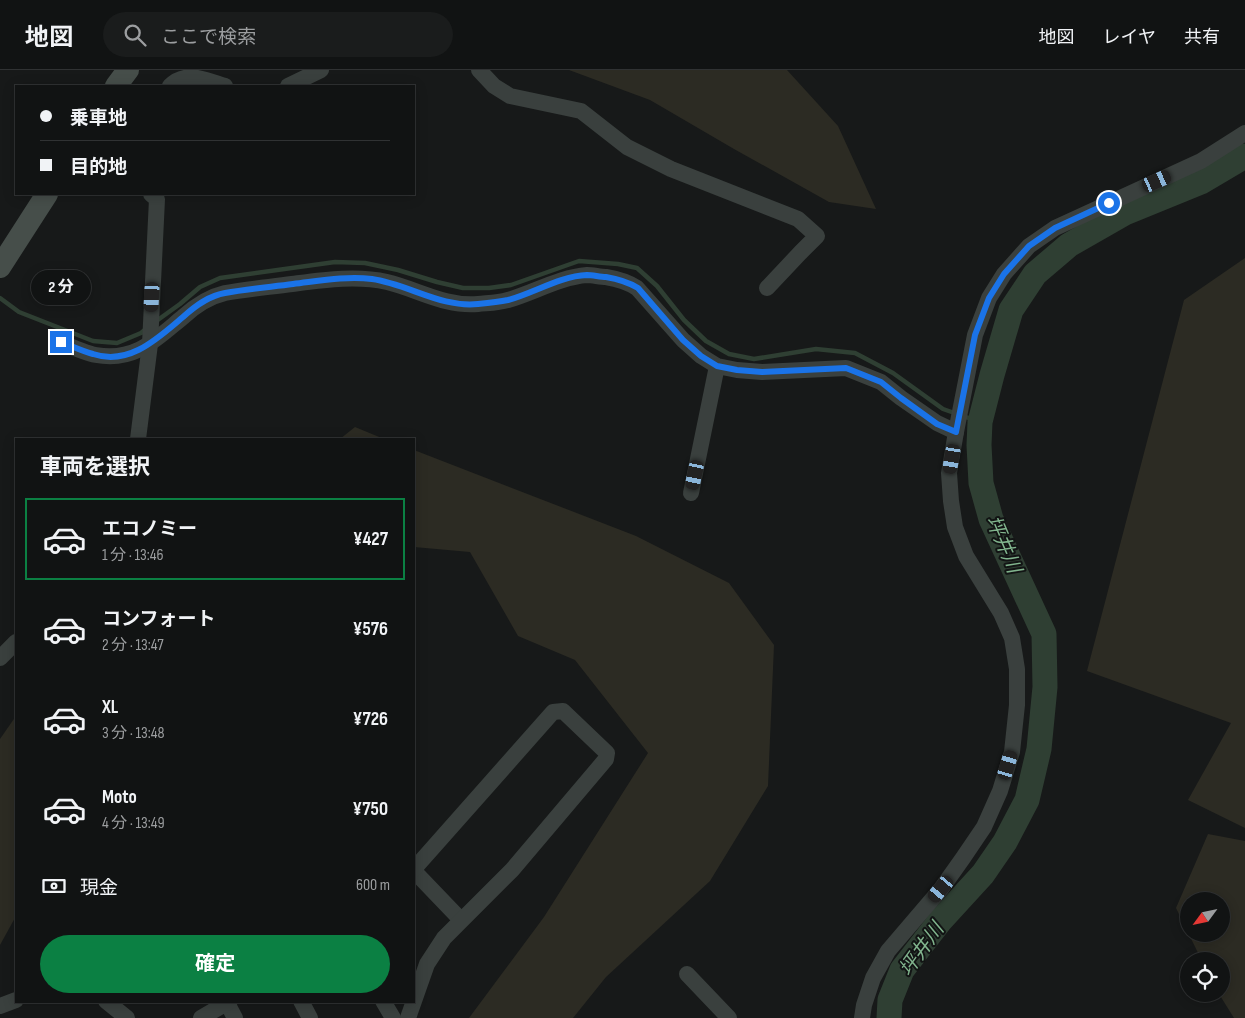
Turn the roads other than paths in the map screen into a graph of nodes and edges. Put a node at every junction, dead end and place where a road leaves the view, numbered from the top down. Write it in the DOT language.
graph roads {
  1 [pos="128,70"];
  2 [pos="321,70"];
  3 [pos="479,70"];
  4 [pos="117,85"];
  5 [pos="171,85"];
  6 [pos="222,85"];
  7 [pos="290,85"];
  8 [pos="1245,133"];
  9 [pos="45,195"];
  10 [pos="152,195"];
  11 [pos="0,267"];
  12 [pos="767,288"];
  13 [pos="150,340"];
  14 [pos="61,342"];
  15 [pos="717,366"];
  16 [pos="957,428"];
  17 [pos="138,438"];
  18 [pos="691,493"];
  19 [pos="15,643"];
  20 [pos="0,658"];
  21 [pos="415,869"];
  22 [pos="415,871"];
  23 [pos="461,920"];
  24 [pos="687,974"];
  25 [pos="415,998"];
  26 [pos="15,1000"];
  27 [pos="108,1003"];
  28 [pos="226,1003"];
  29 [pos="228,1003"];
  30 [pos="302,1003"];
  31 [pos="384,1003"];
  32 [pos="413,1003"];
  33 [pos="0,1006"];
  34 [pos="127,1018"];
  35 [pos="201,1018"];
  36 [pos="235,1018"];
  37 [pos="310,1018"];
  38 [pos="393,1018"];
  39 [pos="408,1018"];
  40 [pos="729,1018"];
  41 [pos="862,1018"];
  1 -- 4 [label="street"];
  2 -- 7 [label="street"];
  3 -- 12 [label="street"];
  5 -- 6 [label="street"];
  8 -- 16 [label="street"];
  9 -- 11 [label="street"];
  10 -- 13 [label="street"];
  13 -- 14 [label="street"];
  13 -- 15 [label="street"];
  13 -- 17 [label="street"];
  15 -- 16 [label="street"];
  15 -- 18 [label="street"];
  16 -- 41 [label="street"];
  19 -- 20 [label="street"];
  21 -- 23 [label="street"];
  22 -- 23 [label="street"];
  23 -- 25 [label="street"];
  24 -- 40 [label="street"];
  26 -- 33 [label="street"];
  27 -- 34 [label="street"];
  28 -- 35 [label="street"];
  29 -- 36 [label="street"];
  30 -- 37 [label="street"];
  31 -- 38 [label="street"];
  32 -- 39 [label="street"];
}
